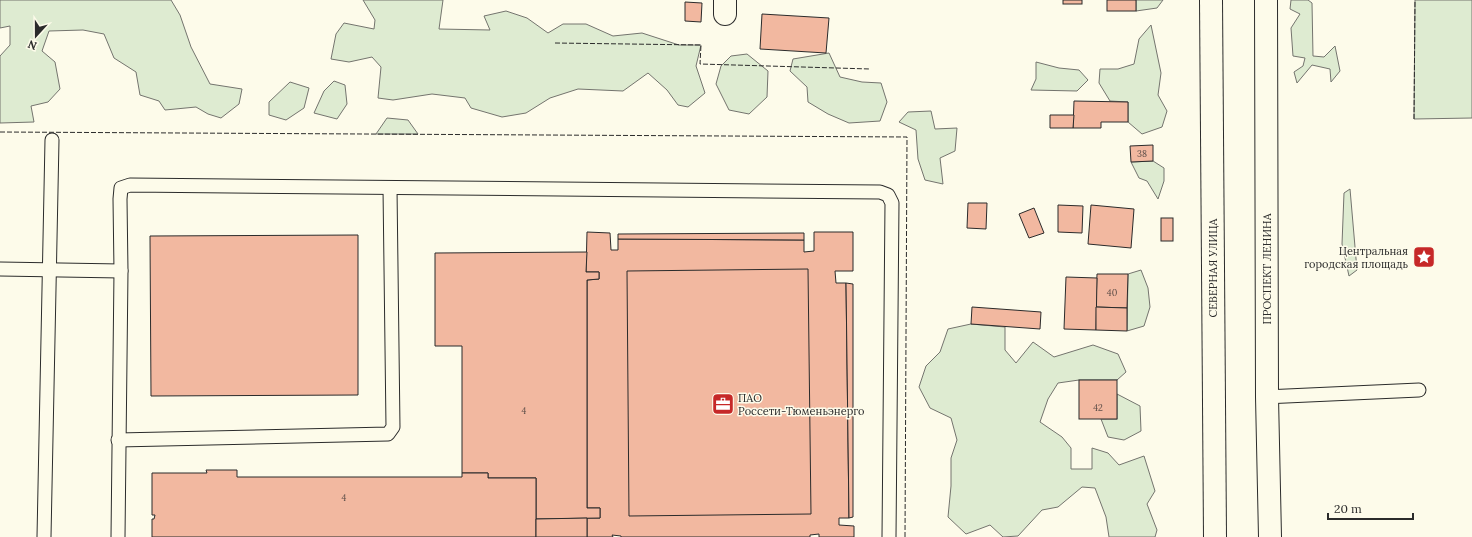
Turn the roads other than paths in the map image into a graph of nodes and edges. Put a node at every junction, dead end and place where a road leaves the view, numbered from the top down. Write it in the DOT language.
graph roads {
  1 [pos="1211,0"];
  2 [pos="1266,0"];
  3 [pos="52,140"];
  4 [pos="390,188"];
  5 [pos="0,269"];
  6 [pos="49,270"];
  7 [pos="121,271"];
  8 [pos="1418,390"];
  9 [pos="1267,397"];
  10 [pos="118,440"];
  11 [pos="44,537"];
  12 [pos="118,537"];
  13 [pos="889,537"];
  14 [pos="1215,537"];
  15 [pos="1270,537"];
  1 -- 14 [label="street, СЕВЕРНАЯ УЛИЦА"];
  2 -- 9 [label="street, ПРОСПЕКТ ЛЕНИНА"];
  3 -- 6 [label="lane"];
  4 -- 7 [label="lane"];
  4 -- 10 [label="lane"];
  4 -- 13 [label="lane"];
  5 -- 6 [label="lane"];
  6 -- 7 [label="lane"];
  6 -- 11 [label="lane"];
  7 -- 10 [label="lane"];
  8 -- 9 [label="lane"];
  9 -- 15 [label="street, ПРОСПЕКТ ЛЕНИНА"];
  10 -- 12 [label="lane"];
}
